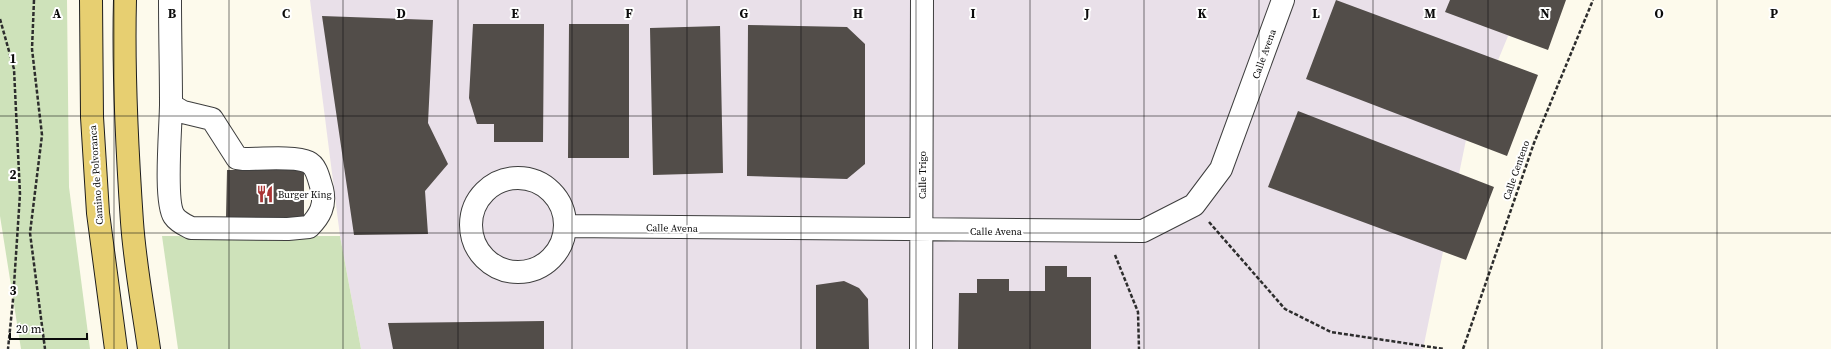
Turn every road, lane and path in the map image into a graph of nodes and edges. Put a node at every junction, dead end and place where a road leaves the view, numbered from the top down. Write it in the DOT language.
graph roads {
  1 [pos="34,0"];
  2 [pos="91,0"];
  3 [pos="125,0"];
  4 [pos="170,0"];
  5 [pos="922,0"];
  6 [pos="1283,0"];
  7 [pos="1593,0"];
  8 [pos="0,19"];
  9 [pos="171,105"];
  10 [pos="1194,205"];
  11 [pos="566,226"];
  12 [pos="922,230"];
  13 [pos="1105,230"];
  14 [pos="8,349"];
  15 [pos="45,349"];
  16 [pos="116,349"];
  17 [pos="149,349"];
  18 [pos="921,349"];
  19 [pos="1139,349"];
  20 [pos="1444,349"];
  21 [pos="1463,349"];
  1 -- 15 [label="path"];
  2 -- 16 [label="main road, Camino de Polvoranca"];
  3 -- 17 [label="main road"];
  4 -- 9 [label="street"];
  5 -- 12 [label="street, Calle Trigo"];
  6 -- 10 [label="street, Calle Avena"];
  7 -- 21 [label="path, Calle Centeno"];
  8 -- 14 [label="path"];
  9 -- 9 [label="street"];
  10 -- 13 [label="street, Calle Avena"];
  10 -- 20 [label="path"];
  11 -- 11 [label="street"];
  11 -- 12 [label="street, Calle Avena"];
  12 -- 13 [label="street, Calle Avena"];
  12 -- 18 [label="street, Calle Trigo"];
  13 -- 19 [label="path"];
}
